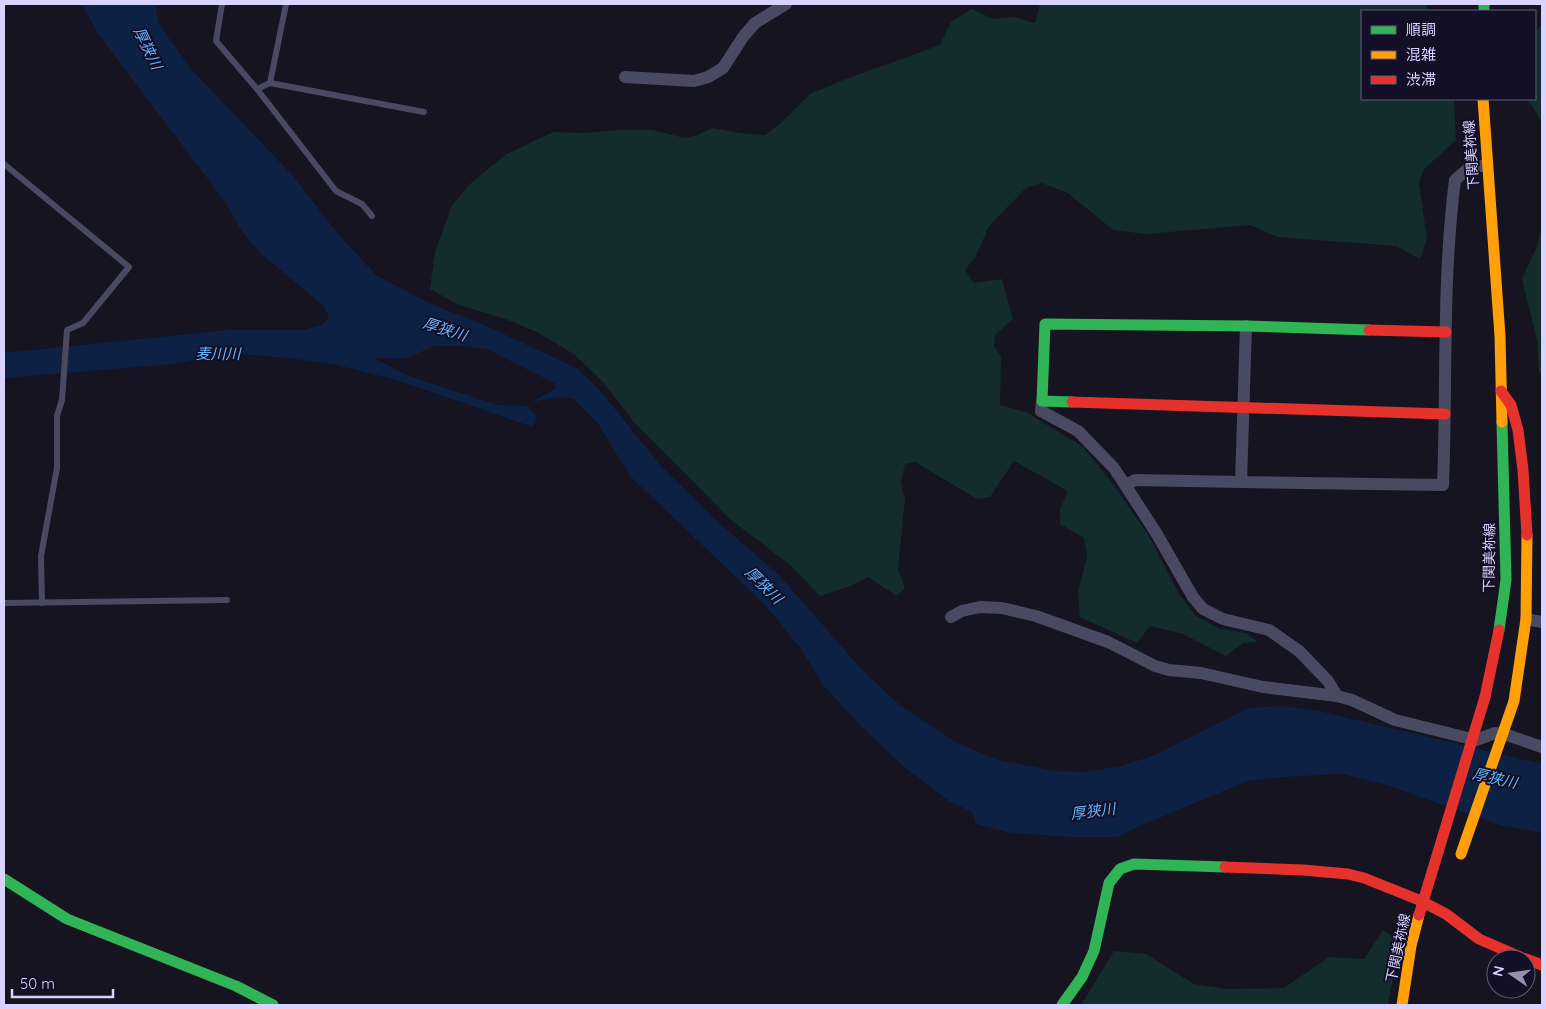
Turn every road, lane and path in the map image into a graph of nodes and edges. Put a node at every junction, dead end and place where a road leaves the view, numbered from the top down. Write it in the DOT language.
graph roads {
  1 [pos="222,4"];
  2 [pos="286,4"];
  3 [pos="786,4"];
  4 [pos="625,77"];
  5 [pos="270,83"];
  6 [pos="257,89"];
  7 [pos="1483,100"];
  8 [pos="424,112"];
  9 [pos="4,164"];
  10 [pos="1487,165"];
  11 [pos="372,216"];
  12 [pos="1246,326"];
  13 [pos="1446,332"];
  14 [pos="1502,391"];
  15 [pos="1042,401"];
  16 [pos="1244,406"];
  17 [pos="1445,414"];
  18 [pos="1241,482"];
  19 [pos="1126,485"];
  20 [pos="226,600"];
  21 [pos="4,603"];
  22 [pos="42,603"];
  23 [pos="951,616"];
  24 [pos="1526,619"];
  25 [pos="1542,622"];
  26 [pos="1337,696"];
  27 [pos="1502,739"];
  28 [pos="1542,747"];
  29 [pos="1461,854"];
  30 [pos="4,879"];
  31 [pos="1502,949"];
  32 [pos="273,1005"];
  33 [pos="1062,1005"];
  34 [pos="1402,1005"];
  1 -- 6 [label="lane"];
  2 -- 5 [label="lane"];
  3 -- 4 [label="street"];
  5 -- 6 [label="lane"];
  5 -- 8 [label="lane"];
  6 -- 11 [label="lane"];
  7 -- 10 [label="street, 下関美祢線"];
  9 -- 22 [label="lane"];
  10 -- 13 [label="street"];
  10 -- 14 [label="street, 下関美祢線"];
  12 -- 13 [label="street"];
  12 -- 15 [label="street"];
  12 -- 16 [label="street"];
  13 -- 17 [label="street"];
  14 -- 24 [label="street"];
  14 -- 34 [label="street, 下関美祢線, bridge"];
  15 -- 16 [label="street"];
  15 -- 19 [label="street"];
  16 -- 17 [label="street"];
  16 -- 18 [label="street"];
  17 -- 18 [label="street"];
  18 -- 19 [label="street"];
  19 -- 26 [label="street"];
  20 -- 22 [label="lane"];
  21 -- 22 [label="lane"];
  23 -- 26 [label="street"];
  24 -- 25 [label="street"];
  24 -- 27 [label="street"];
  26 -- 27 [label="street"];
  27 -- 28 [label="street"];
  27 -- 29 [label="street"];
  30 -- 32 [label="street"];
  31 -- 33 [label="street"];
}
